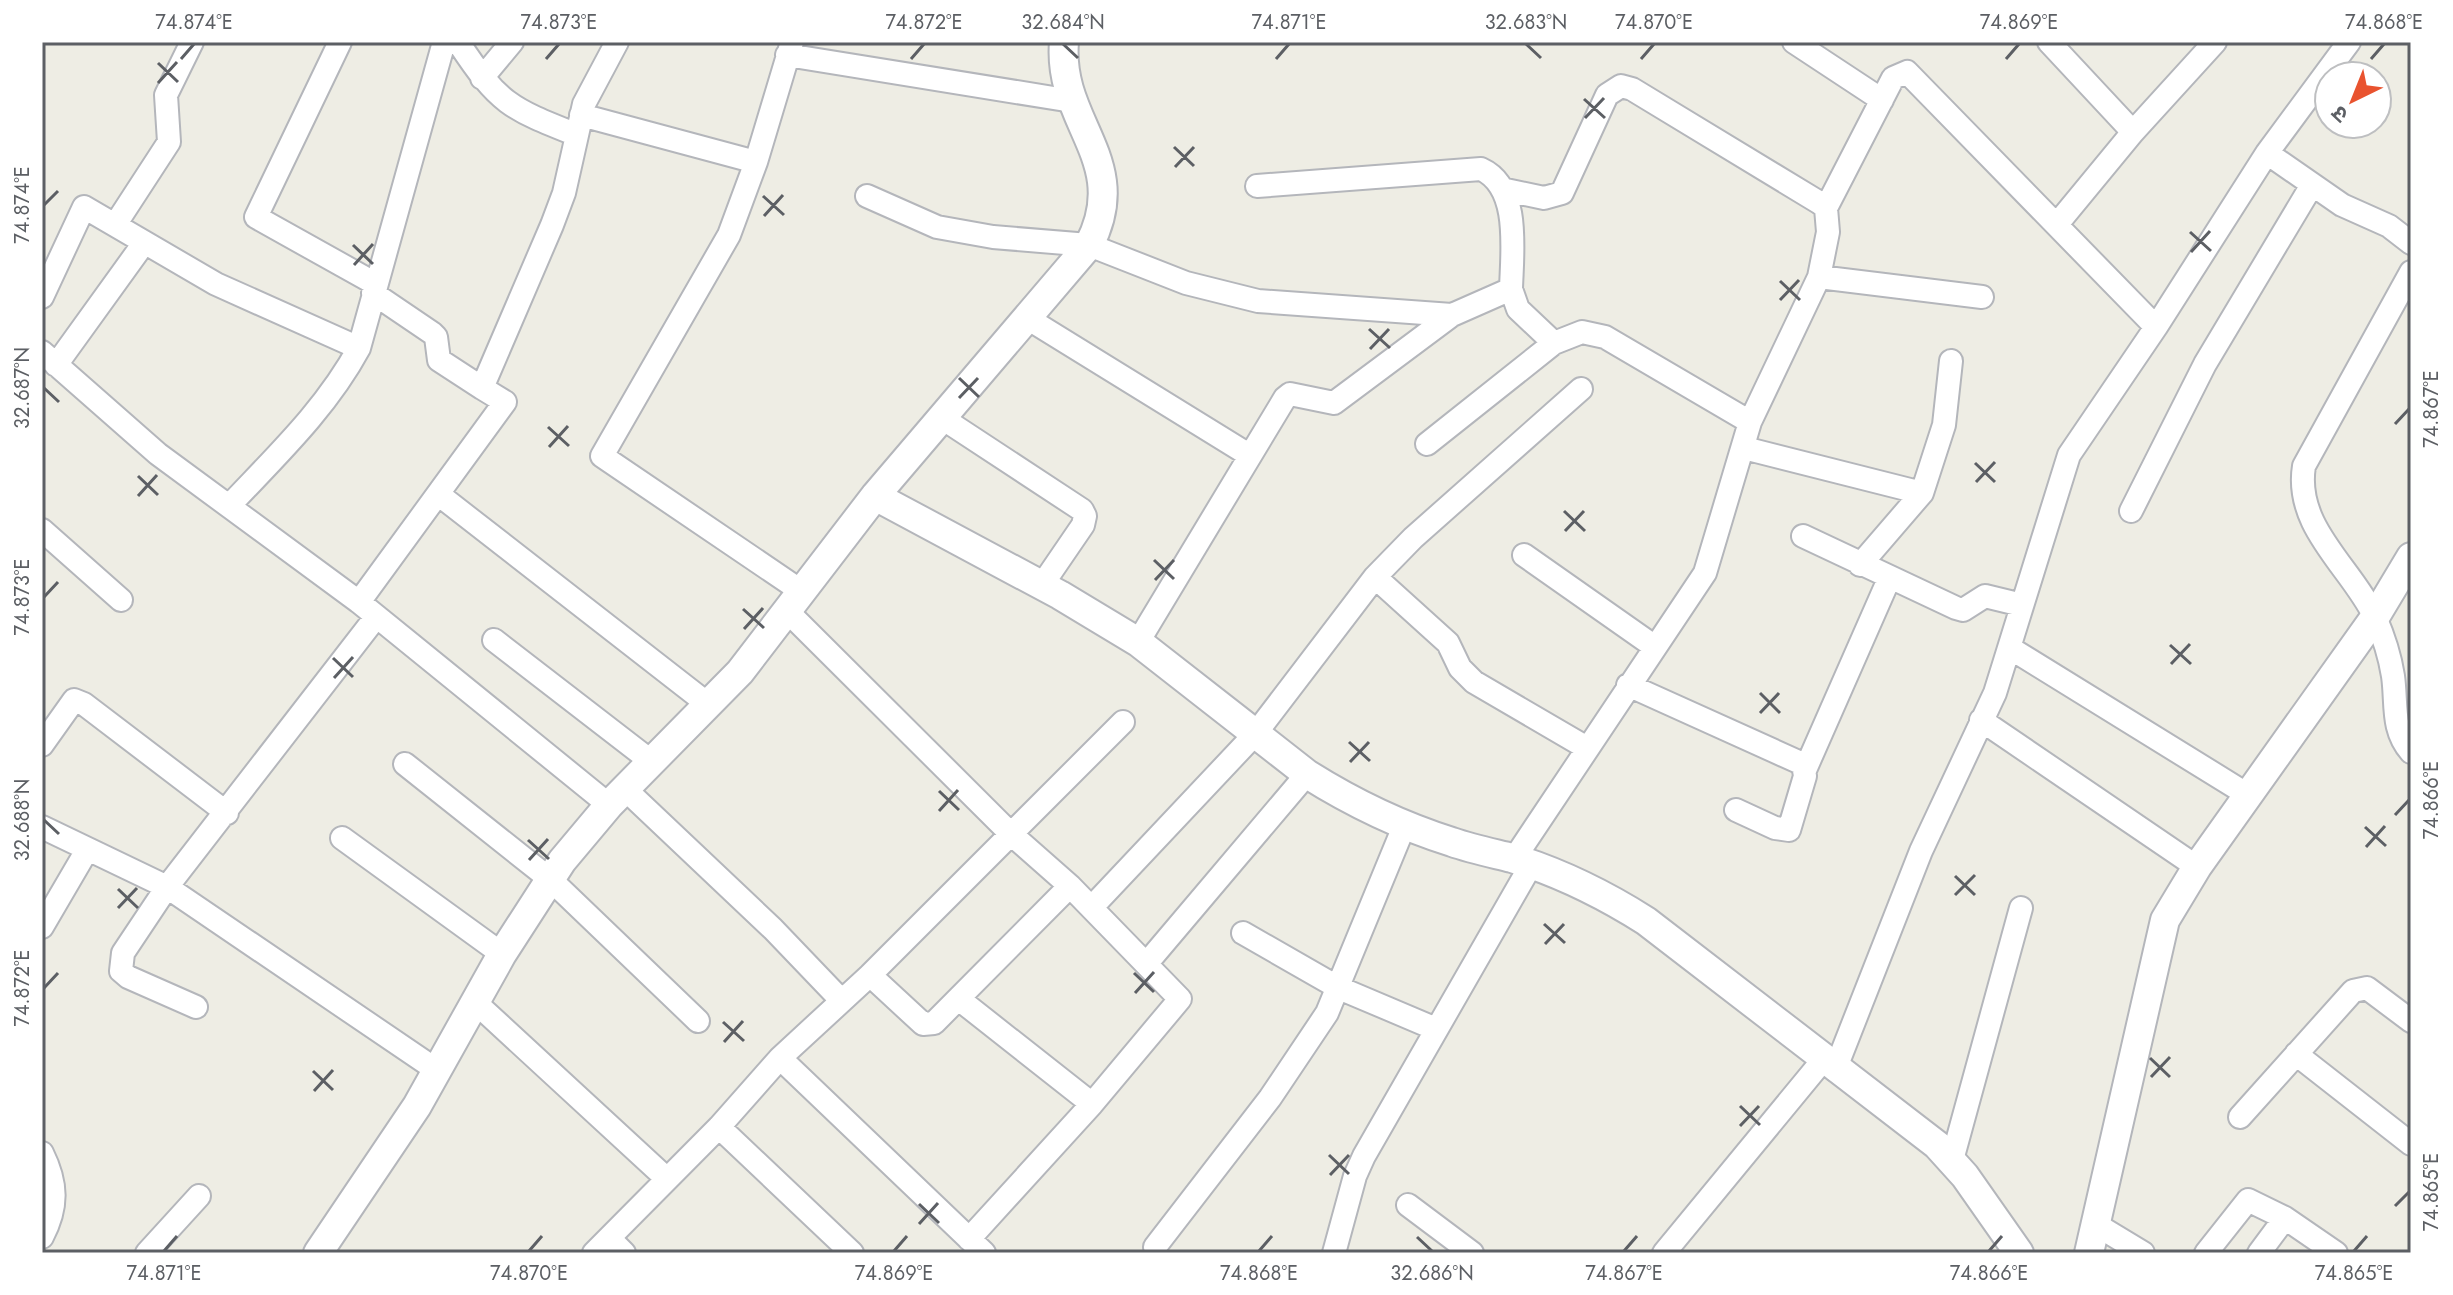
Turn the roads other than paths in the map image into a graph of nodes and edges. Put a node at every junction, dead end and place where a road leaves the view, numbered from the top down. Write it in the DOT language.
graph roads {
  1 [pos="192,42"];
  2 [pos="340,42"];
  3 [pos="444,42"];
  4 [pos="458,42"];
  5 [pos="512,42"];
  6 [pos="617,42"];
  7 [pos="1064,42"];
  8 [pos="1794,42"];
  9 [pos="2215,42"];
  10 [pos="2349,42"];
  11 [pos="2062,47"];
  12 [pos="789,48"];
  13 [pos="482,78"];
  14 [pos="1882,100"];
  15 [pos="1072,101"];
  16 [pos="579,125"];
  17 [pos="2133,132"];
  18 [pos="2267,153"];
  19 [pos="756,162"];
  20 [pos="2312,185"];
  21 [pos="1257,186"];
  22 [pos="1506,190"];
  23 [pos="867,196"];
  24 [pos="1826,212"];
  25 [pos="2058,223"];
  26 [pos="115,225"];
  27 [pos="144,243"];
  28 [pos="2411,243"];
  29 [pos="1089,245"];
  30 [pos="2411,272"];
  31 [pos="1819,277"];
  32 [pos="373,288"];
  33 [pos="1511,289"];
  34 [pos="42,297"];
  35 [pos="1982,297"];
  36 [pos="1452,315"];
  37 [pos="1027,318"];
  38 [pos="2156,327"];
  39 [pos="1554,343"];
  40 [pos="359,348"];
  41 [pos="49,358"];
  42 [pos="1951,361"];
  43 [pos="482,388"];
  44 [pos="1581,389"];
  45 [pos="942,418"];
  46 [pos="1750,422"];
  47 [pos="1427,444"];
  48 [pos="1744,448"];
  49 [pos="1249,455"];
  50 [pos="1922,493"];
  51 [pos="438,494"];
  52 [pos="875,496"];
  53 [pos="229,506"];
  54 [pos="2131,511"];
  55 [pos="42,530"];
  56 [pos="1803,536"];
  57 [pos="1524,555"];
  58 [pos="2411,557"];
  59 [pos="1860,565"];
  60 [pos="1375,577"];
  61 [pos="1889,579"];
  62 [pos="1042,585"];
  63 [pos="121,600"];
  64 [pos="794,601"];
  65 [pos="359,602"];
  66 [pos="2022,605"];
  67 [pos="376,617"];
  68 [pos="2375,617"];
  69 [pos="494,640"];
  70 [pos="1138,642"];
  71 [pos="1655,647"];
  72 [pos="2010,648"];
  73 [pos="1628,685"];
  74 [pos="709,705"];
  75 [pos="1981,720"];
  76 [pos="1123,722"];
  77 [pos="1256,733"];
  78 [pos="42,745"];
  79 [pos="1587,748"];
  80 [pos="2411,752"];
  81 [pos="652,762"];
  82 [pos="405,764"];
  83 [pos="1805,770"];
  84 [pos="1307,774"];
  85 [pos="2248,795"];
  86 [pos="617,797"];
  87 [pos="1736,810"];
  88 [pos="227,813"];
  89 [pos="1405,824"];
  90 [pos="42,827"];
  91 [pos="1011,834"];
  92 [pos="342,838"];
  93 [pos="87,850"];
  94 [pos="1522,862"];
  95 [pos="2197,867"];
  96 [pos="551,880"];
  97 [pos="1070,886"];
  98 [pos="167,887"];
  99 [pos="1092,907"];
  100 [pos="2021,908"];
  101 [pos="42,927"];
  102 [pos="1243,933"];
  103 [pos="502,954"];
  104 [pos="1147,963"];
  105 [pos="870,975"];
  106 [pos="1339,988"];
  107 [pos="841,1000"];
  108 [pos="960,1000"];
  109 [pos="475,1002"];
  110 [pos="196,1007"];
  111 [pos="698,1021"];
  112 [pos="2411,1021"];
  113 [pos="1436,1029"];
  114 [pos="2296,1054"];
  115 [pos="780,1058"];
  116 [pos="1829,1065"];
  117 [pos="438,1071"];
  118 [pos="1092,1104"];
  119 [pos="2240,1117"];
  120 [pos="719,1127"];
  121 [pos="2411,1144"];
  122 [pos="42,1153"];
  123 [pos="1952,1160"];
  124 [pos="667,1179"];
  125 [pos="199,1196"];
  126 [pos="1408,1205"];
  127 [pos="2285,1218"];
  128 [pos="45,1224"];
  129 [pos="2095,1224"];
  130 [pos="976,1246"];
  131 [pos="1155,1247"];
  132 [pos="609,1248"];
  133 [pos="147,1253"];
  134 [pos="318,1253"];
  135 [pos="852,1253"];
  136 [pos="1334,1253"];
  137 [pos="1472,1253"];
  138 [pos="1664,1253"];
  139 [pos="2019,1253"];
  140 [pos="2089,1253"];
  141 [pos="2143,1253"];
  142 [pos="2206,1253"];
  143 [pos="2259,1253"];
  144 [pos="2336,1253"];
  1 -- 26 [label="street"];
  2 -- 32 [label="street"];
  3 -- 32 [label="street"];
  4 -- 13 [label="street"];
  5 -- 13 [label="street"];
  6 -- 16 [label="street"];
  7 -- 15 [label="street"];
  8 -- 14 [label="street"];
  9 -- 17 [label="street"];
  10 -- 18 [label="street"];
  11 -- 17 [label="street"];
  12 -- 15 [label="street"];
  12 -- 19 [label="street"];
  13 -- 16 [label="street"];
  14 -- 24 [label="street"];
  14 -- 25 [label="street"];
  15 -- 29 [label="street"];
  16 -- 19 [label="street"];
  16 -- 43 [label="street"];
  17 -- 25 [label="street"];
  18 -- 20 [label="street"];
  18 -- 38 [label="street"];
  19 -- 64 [label="street"];
  20 -- 28 [label="street"];
  20 -- 54 [label="street"];
  21 -- 22 [label="street"];
  22 -- 24 [label="street"];
  22 -- 33 [label="street"];
  23 -- 29 [label="street"];
  24 -- 31 [label="street"];
  25 -- 38 [label="street"];
  26 -- 27 [label="street"];
  26 -- 34 [label="street"];
  27 -- 40 [label="street"];
  27 -- 41 [label="street"];
  29 -- 36 [label="street"];
  29 -- 37 [label="street"];
  30 -- 68 [label="street"];
  31 -- 35 [label="street"];
  31 -- 46 [label="street"];
  32 -- 40 [label="street"];
  32 -- 43 [label="street"];
  33 -- 36 [label="street"];
  33 -- 39 [label="street"];
  36 -- 49 [label="street"];
  37 -- 45 [label="street"];
  37 -- 49 [label="street"];
  38 -- 66 [label="street"];
  39 -- 46 [label="street"];
  39 -- 47 [label="street"];
  40 -- 53 [label="street"];
  41 -- 53 [label="street"];
  42 -- 50 [label="street"];
  43 -- 51 [label="street"];
  44 -- 60 [label="street"];
  45 -- 52 [label="street"];
  45 -- 62 [label="street"];
  46 -- 48 [label="street"];
  48 -- 50 [label="street"];
  48 -- 71 [label="street"];
  49 -- 70 [label="street"];
  50 -- 59 [label="street"];
  51 -- 65 [label="street"];
  51 -- 74 [label="street"];
  52 -- 62 [label="street"];
  52 -- 64 [label="street"];
  53 -- 65 [label="street"];
  55 -- 63 [label="street"];
  56 -- 59 [label="street"];
  57 -- 71 [label="street"];
  58 -- 68 [label="street"];
  59 -- 61 [label="street"];
  60 -- 77 [label="street"];
  60 -- 79 [label="street"];
  61 -- 66 [label="street"];
  61 -- 83 [label="street"];
  62 -- 70 [label="street"];
  64 -- 74 [label="street"];
  64 -- 91 [label="street"];
  65 -- 67 [label="street"];
  66 -- 72 [label="street"];
  67 -- 86 [label="street"];
  67 -- 88 [label="street"];
  68 -- 80 [label="street"];
  68 -- 85 [label="street"];
  69 -- 81 [label="street"];
  70 -- 77 [label="street"];
  71 -- 73 [label="street"];
  72 -- 75 [label="street"];
  72 -- 85 [label="street"];
  73 -- 79 [label="street"];
  73 -- 83 [label="street"];
  74 -- 81 [label="street"];
  75 -- 95 [label="street"];
  75 -- 116 [label="street"];
  76 -- 91 [label="street"];
  77 -- 84 [label="street"];
  77 -- 99 [label="street"];
  78 -- 88 [label="street"];
  79 -- 94 [label="street"];
  81 -- 86 [label="street"];
  82 -- 96 [label="street"];
  83 -- 87 [label="street"];
  84 -- 89 [label="street"];
  84 -- 104 [label="street"];
  85 -- 95 [label="street"];
  86 -- 96 [label="street"];
  86 -- 107 [label="street"];
  88 -- 98 [label="street"];
  89 -- 94 [label="street"];
  89 -- 106 [label="street"];
  90 -- 93 [label="street"];
  91 -- 97 [label="street"];
  91 -- 105 [label="street"];
  92 -- 103 [label="street"];
  93 -- 98 [label="street"];
  93 -- 101 [label="street"];
  94 -- 113 [label="street"];
  94 -- 116 [label="street"];
  95 -- 129 [label="street"];
  96 -- 103 [label="street"];
  96 -- 111 [label="street"];
  97 -- 99 [label="street"];
  97 -- 108 [label="street"];
  98 -- 110 [label="street"];
  98 -- 117 [label="street"];
  99 -- 104 [label="street"];
  100 -- 123 [label="street"];
  102 -- 106 [label="street"];
  103 -- 109 [label="street"];
  104 -- 118 [label="street"];
  105 -- 107 [label="street"];
  105 -- 108 [label="street"];
  106 -- 113 [label="street"];
  106 -- 131 [label="street"];
  107 -- 115 [label="street"];
  108 -- 118 [label="street"];
  109 -- 117 [label="street"];
  109 -- 124 [label="street"];
  112 -- 114 [label="street"];
  113 -- 136 [label="street"];
  114 -- 119 [label="street"];
  114 -- 121 [label="street"];
  115 -- 120 [label="street"];
  115 -- 130 [label="street"];
  116 -- 123 [label="street"];
  116 -- 138 [label="street"];
  117 -- 134 [label="street"];
  118 -- 130 [label="street"];
  120 -- 124 [label="street"];
  120 -- 135 [label="street"];
  122 -- 128 [label="street"];
  123 -- 139 [label="street"];
  124 -- 132 [label="street"];
  125 -- 133 [label="street"];
  126 -- 137 [label="street"];
  127 -- 142 [label="street"];
  127 -- 143 [label="street"];
  127 -- 144 [label="street"];
  129 -- 140 [label="street"];
  129 -- 141 [label="street"];
}
